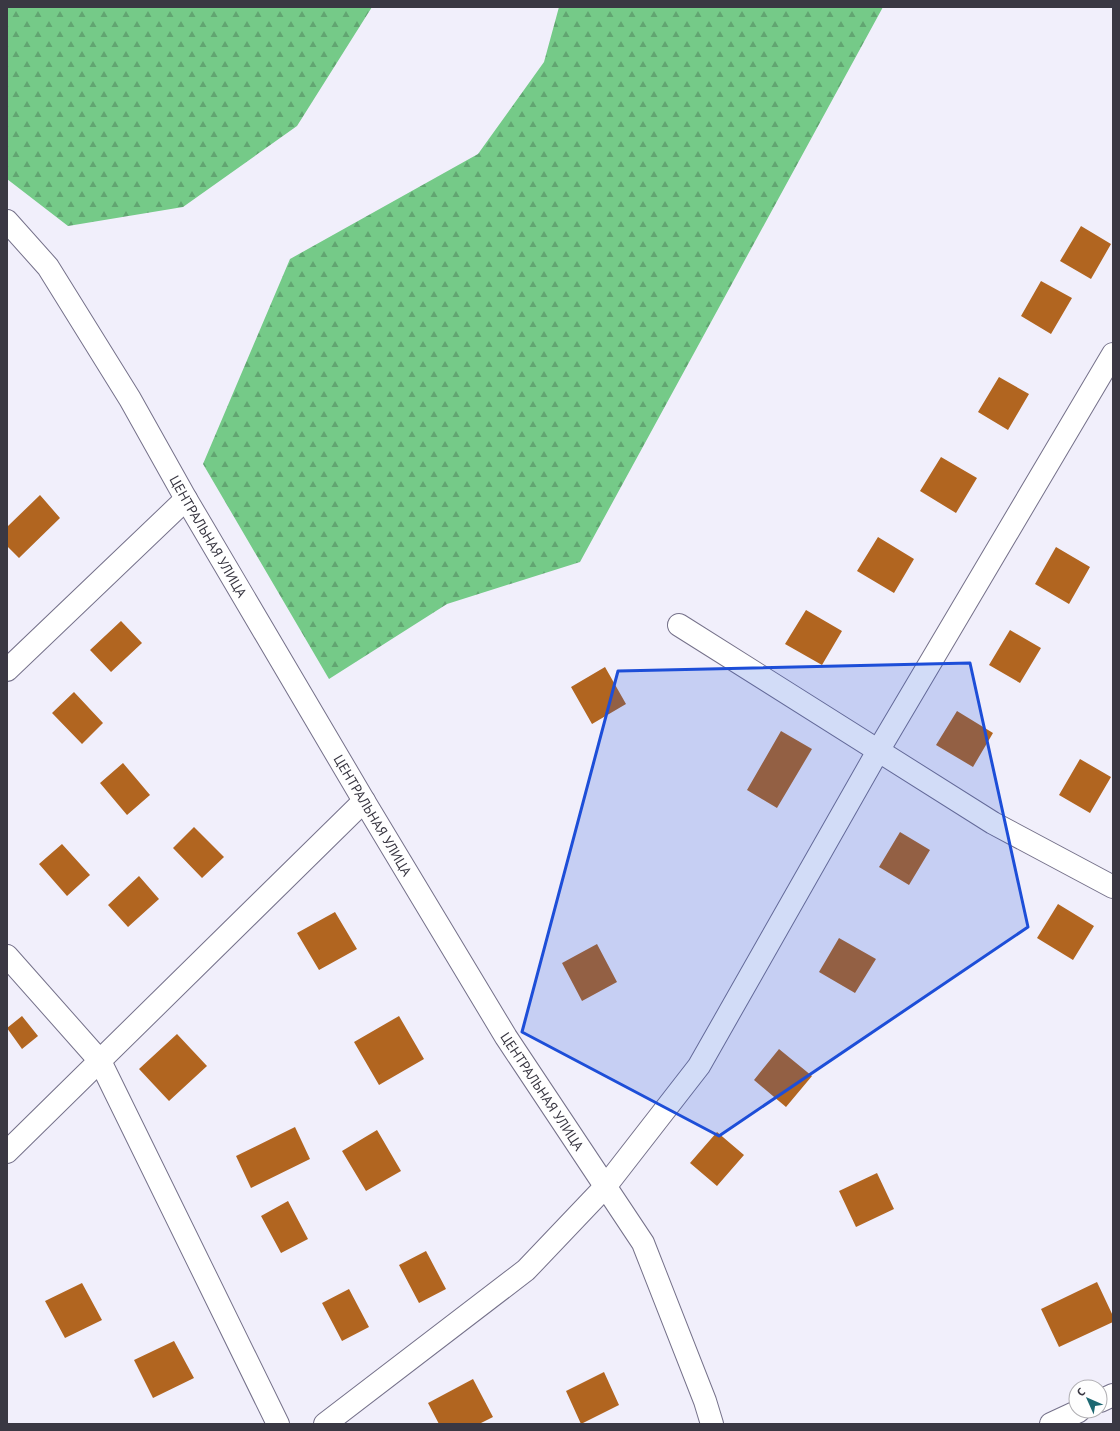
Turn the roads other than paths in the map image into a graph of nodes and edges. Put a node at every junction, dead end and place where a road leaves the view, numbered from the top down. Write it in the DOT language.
graph roads {
  1 [pos="7,221"];
  2 [pos="1113,354"];
  3 [pos="186,499"];
  4 [pos="679,625"];
  5 [pos="7,670"];
  6 [pos="878,751"];
  7 [pos="364,801"];
  8 [pos="1113,887"];
  9 [pos="7,956"];
  10 [pos="100,1061"];
  11 [pos="7,1152"];
  12 [pos="605,1187"];
  13 [pos="1068,1416"];
  14 [pos="278,1424"];
  15 [pos="325,1424"];
  16 [pos="712,1424"];
  17 [pos="1051,1424"];
  1 -- 3 [label="street, ЦЕНТРАЛЬНАЯ УЛИЦА"];
  2 -- 6 [label="street"];
  3 -- 5 [label="street"];
  3 -- 7 [label="street, ЦЕНТРАЛЬНАЯ УЛИЦА"];
  4 -- 6 [label="street"];
  6 -- 8 [label="street"];
  6 -- 12 [label="street"];
  7 -- 10 [label="street"];
  7 -- 12 [label="street, ЦЕНТРАЛЬНАЯ УЛИЦА"];
  9 -- 10 [label="street"];
  10 -- 11 [label="street"];
  10 -- 14 [label="street"];
  12 -- 15 [label="street"];
  12 -- 16 [label="street, ЦЕНТРАЛЬНАЯ УЛИЦА"];
  13 -- 17 [label="street"];
}
